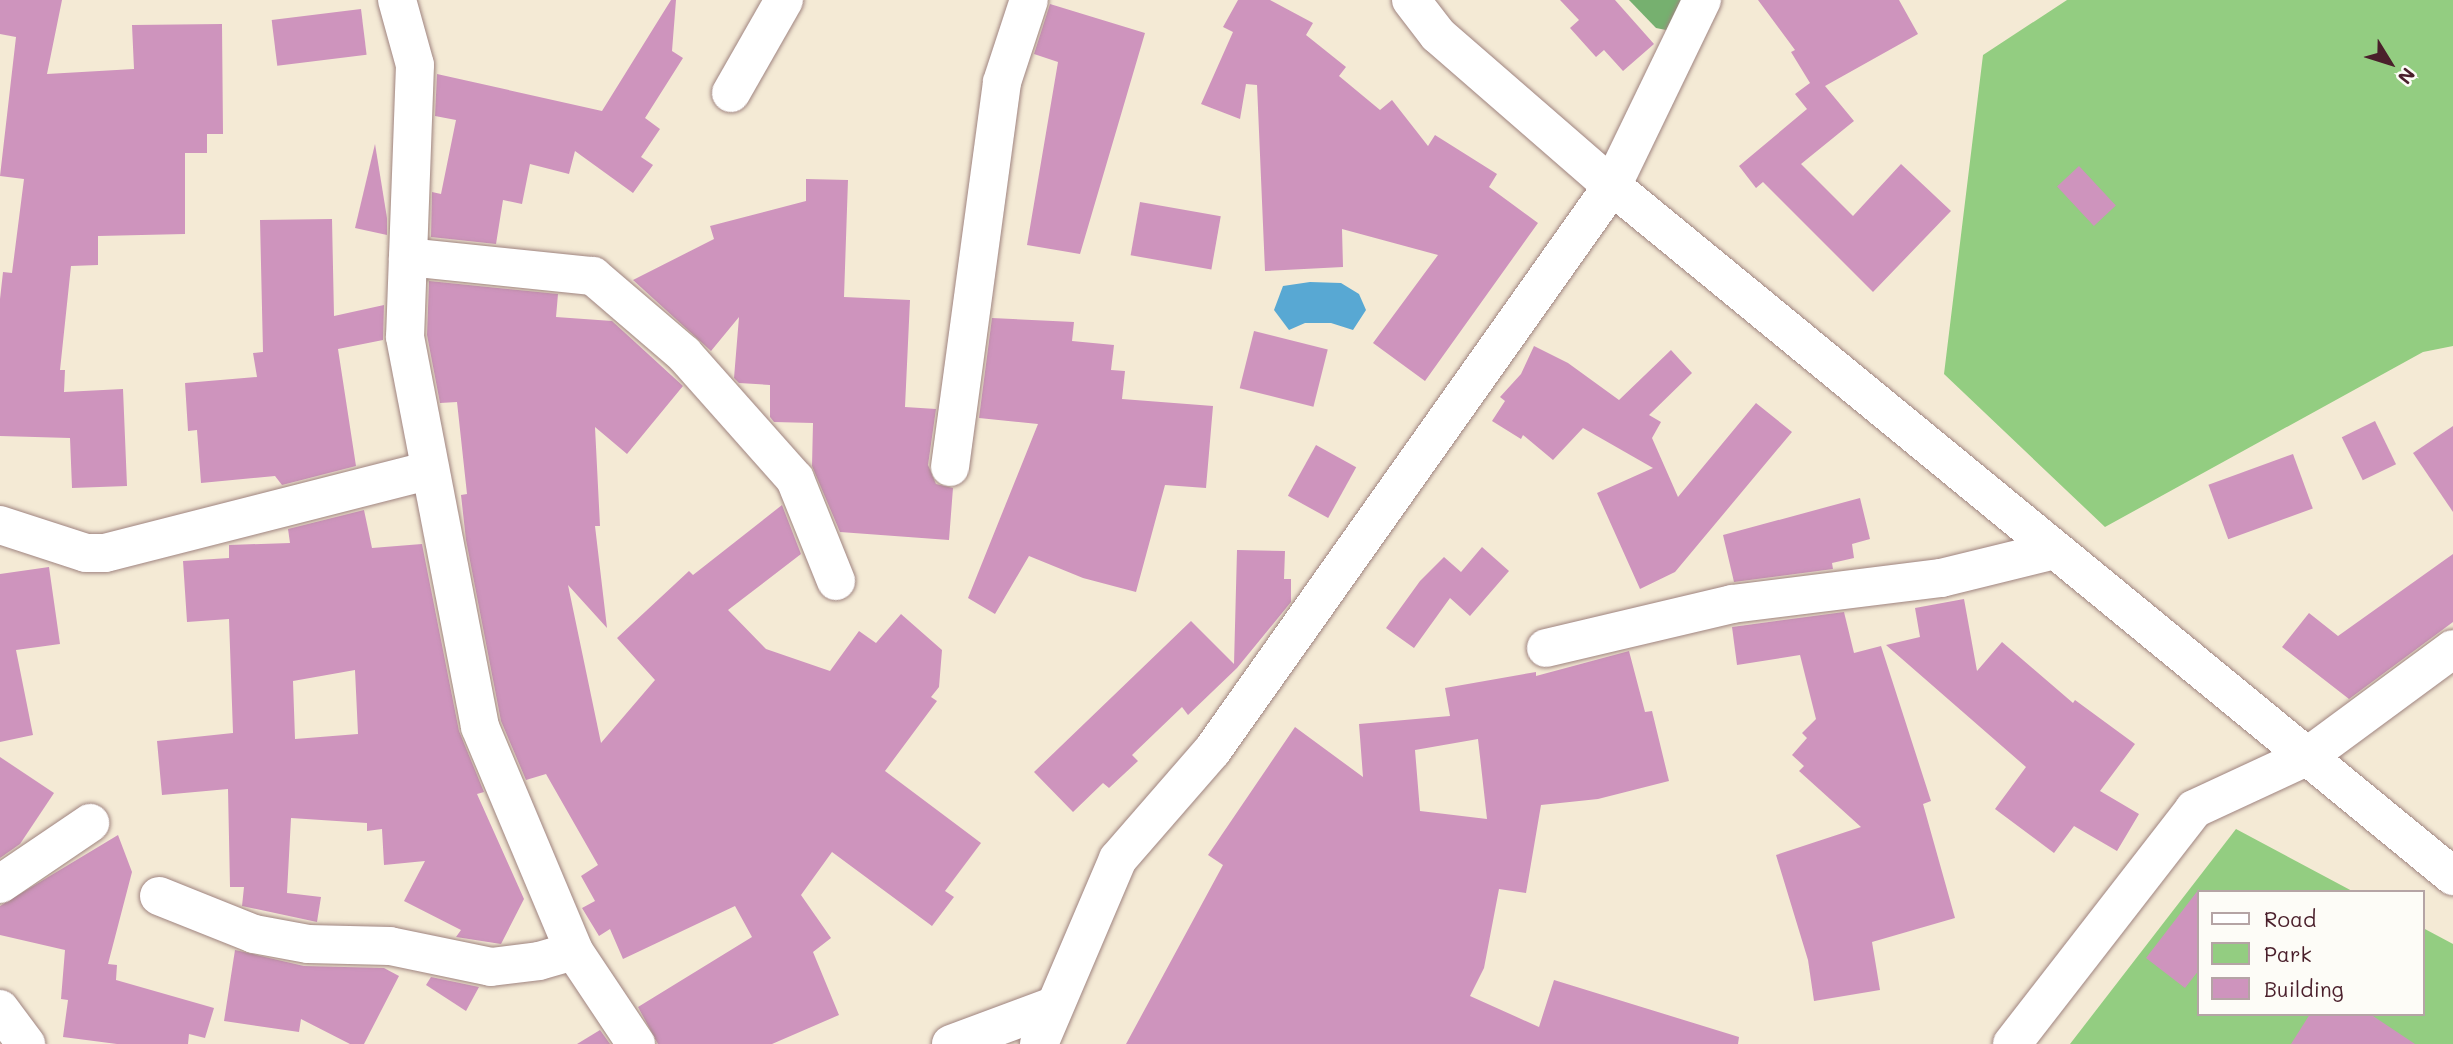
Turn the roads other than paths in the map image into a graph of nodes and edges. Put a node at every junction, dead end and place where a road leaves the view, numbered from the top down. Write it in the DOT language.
graph roads {
  1 [pos="397,0"];
  2 [pos="784,0"];
  3 [pos="1029,0"];
  4 [pos="1411,0"];
  5 [pos="1702,0"];
  6 [pos="731,93"];
  7 [pos="1612,187"];
  8 [pos="408,257"];
  9 [pos="950,467"];
  10 [pos="427,471"];
  11 [pos="0,525"];
  12 [pos="2055,550"];
  13 [pos="836,581"];
  14 [pos="1546,648"];
  15 [pos="2453,649"];
  16 [pos="2308,756"];
  17 [pos="90,823"];
  18 [pos="2453,876"];
  19 [pos="0,884"];
  20 [pos="159,895"];
  21 [pos="574,951"];
  22 [pos="1053,1006"];
  23 [pos="0,1009"];
  24 [pos="26,1044"];
  25 [pos="636,1044"];
  26 [pos="951,1044"];
  27 [pos="1039,1044"];
  28 [pos="2012,1044"];
  1 -- 8 [label="street"];
  2 -- 6 [label="street"];
  3 -- 9 [label="street"];
  4 -- 7 [label="street"];
  5 -- 7 [label="street"];
  7 -- 12 [label="street"];
  7 -- 22 [label="street"];
  8 -- 10 [label="street"];
  8 -- 13 [label="street"];
  10 -- 11 [label="street"];
  10 -- 21 [label="street"];
  12 -- 14 [label="street"];
  12 -- 16 [label="street"];
  15 -- 16 [label="street"];
  16 -- 18 [label="street"];
  16 -- 28 [label="street"];
  17 -- 19 [label="street"];
  20 -- 21 [label="street"];
  21 -- 25 [label="street"];
  22 -- 26 [label="street"];
  22 -- 27 [label="street"];
  23 -- 24 [label="street"];
}
